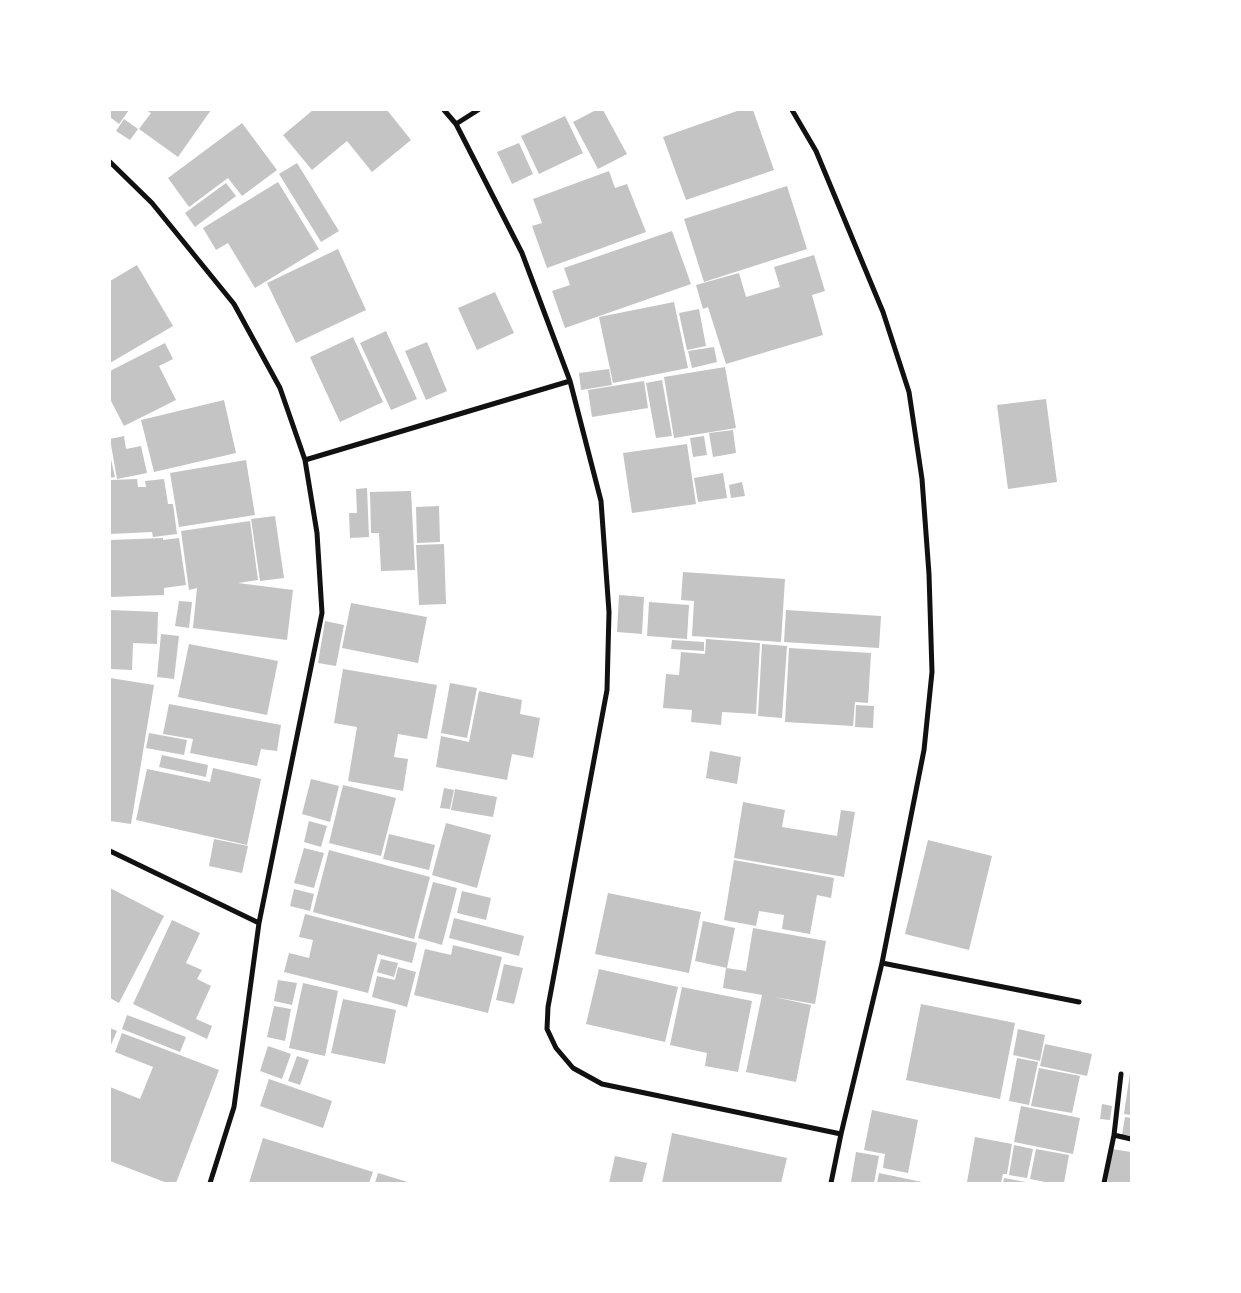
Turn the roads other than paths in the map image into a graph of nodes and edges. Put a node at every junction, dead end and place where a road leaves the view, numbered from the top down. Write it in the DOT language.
graph roads {
  1 [pos="444,110"];
  2 [pos="478,110"];
  3 [pos="792,110"];
  4 [pos="456,124"];
  5 [pos="110,162"];
  6 [pos="570,381"];
  7 [pos="305,460"];
  8 [pos="110,851"];
  9 [pos="259,923"];
  10 [pos="882,964"];
  11 [pos="1079,1002"];
  12 [pos="1121,1074"];
  13 [pos="841,1134"];
  14 [pos="1114,1135"];
  15 [pos="1131,1139"];
  16 [pos="210,1183"];
  17 [pos="831,1183"];
  18 [pos="1104,1183"];
  1 -- 4 [label="street"];
  2 -- 4 [label="street"];
  3 -- 10 [label="street"];
  4 -- 6 [label="street"];
  5 -- 7 [label="street"];
  6 -- 7 [label="street"];
  6 -- 13 [label="street"];
  7 -- 9 [label="street"];
  8 -- 9 [label="street"];
  9 -- 16 [label="street"];
  10 -- 11 [label="street"];
  10 -- 13 [label="street"];
  12 -- 14 [label="street"];
  13 -- 17 [label="street"];
  14 -- 15 [label="street"];
  14 -- 18 [label="street"];
}
